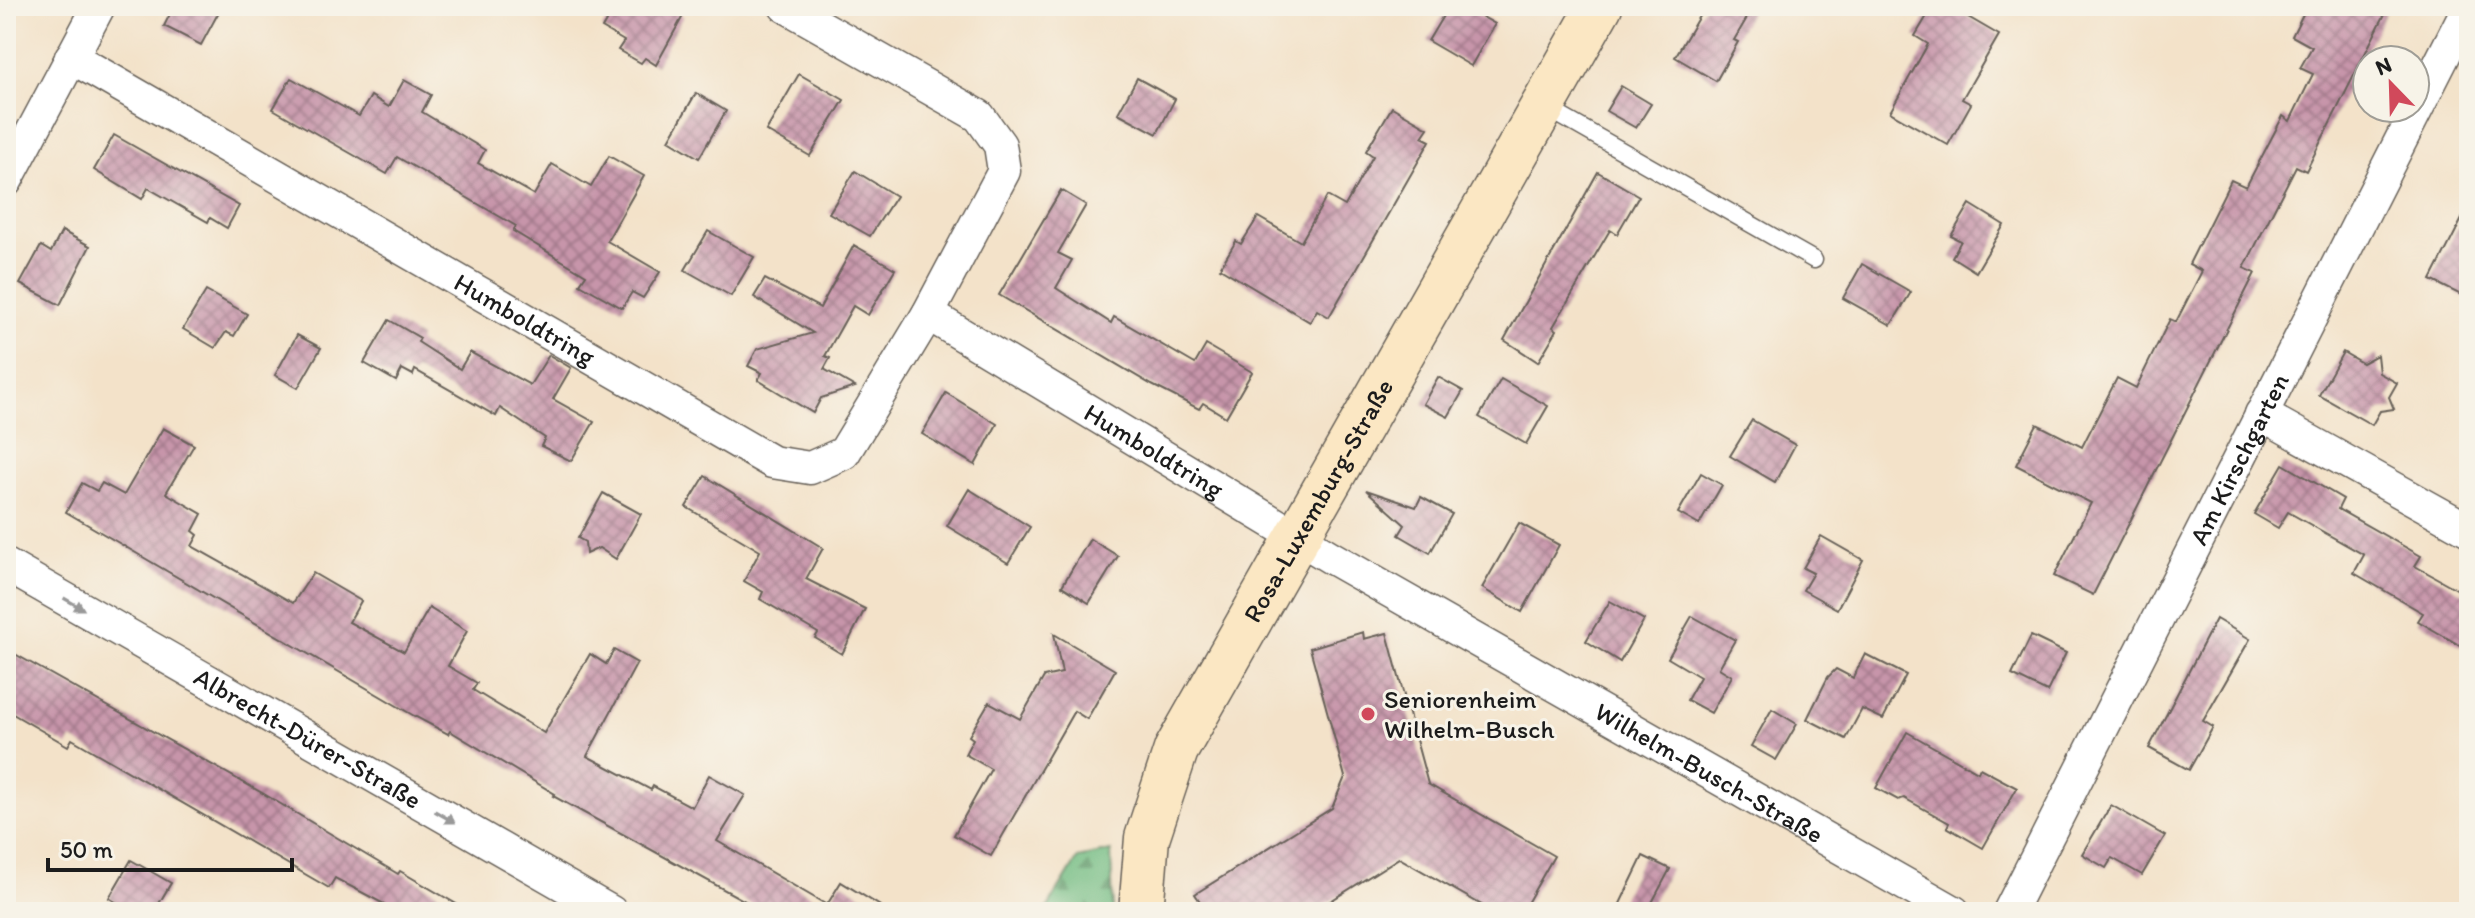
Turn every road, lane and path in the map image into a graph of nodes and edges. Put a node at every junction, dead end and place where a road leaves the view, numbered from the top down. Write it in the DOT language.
graph roads {
  1 [pos="99,6"];
  2 [pos="785,6"];
  3 [pos="2469,6"];
  4 [pos="1591,9"];
  5 [pos="71,57"];
  6 [pos="1544,106"];
  7 [pos="6,181"];
  8 [pos="1814,260"];
  9 [pos="928,314"];
  10 [pos="2261,414"];
  11 [pos="2469,530"];
  12 [pos="1298,537"];
  13 [pos="6,565"];
  14 [pos="611,912"];
  15 [pos="1141,912"];
  16 [pos="1954,912"];
  17 [pos="2009,912"];
  1 -- 5 [label="street"];
  2 -- 9 [label="street, Humboldtring"];
  3 -- 10 [label="street, Am Kirschgarten"];
  4 -- 6 [label="street, Rosa-Luxemburg-Straße"];
  5 -- 7 [label="street"];
  5 -- 9 [label="street, Humboldtring"];
  6 -- 8 [label="lane"];
  6 -- 12 [label="street, Rosa-Luxemburg-Straße"];
  9 -- 12 [label="street, Humboldtring"];
  10 -- 11 [label="street"];
  10 -- 17 [label="street, Am Kirschgarten"];
  12 -- 15 [label="street, Rosa-Luxemburg-Straße"];
  12 -- 16 [label="street, Wilhelm-Busch-Straße"];
  13 -- 14 [label="street, Albrecht-Dürer-Straße, one-way"];
}
